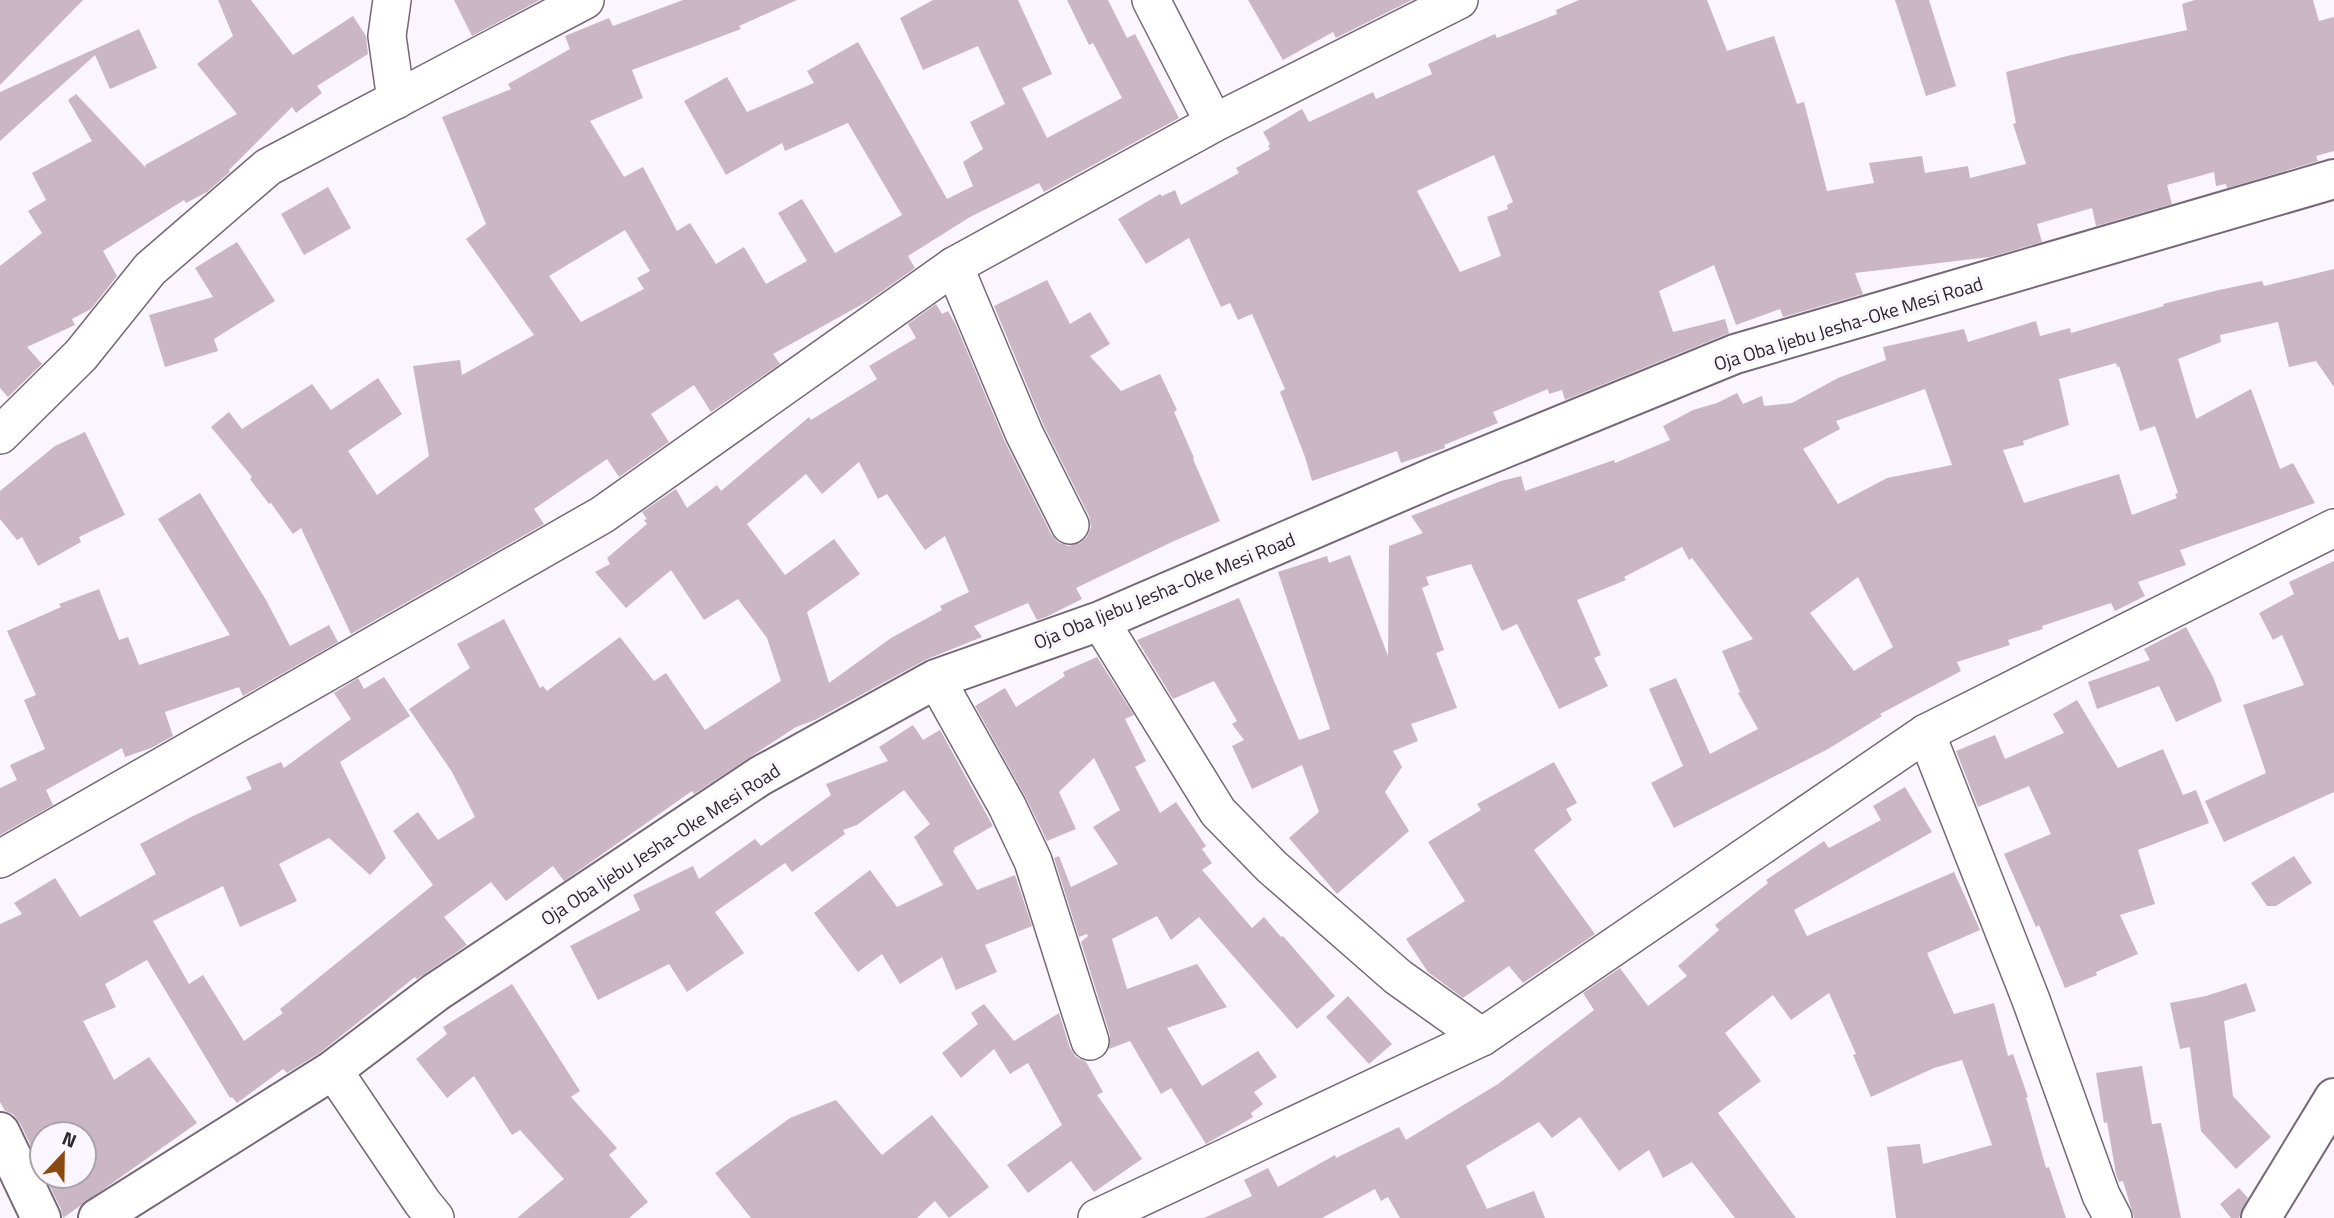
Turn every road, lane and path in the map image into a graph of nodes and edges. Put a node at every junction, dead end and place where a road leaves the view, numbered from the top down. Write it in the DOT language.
graph roads {
  1 [pos="392,0"];
  2 [pos="585,0"];
  3 [pos="1151,0"];
  4 [pos="1460,0"];
  5 [pos="396,100"];
  6 [pos="1214,123"];
  7 [pos="2334,179"];
  8 [pos="954,266"];
  9 [pos="0,435"];
  10 [pos="1070,526"];
  11 [pos="2334,528"];
  12 [pos="1100,621"];
  13 [pos="936,678"];
  14 [pos="1926,733"];
  15 [pos="0,859"];
  16 [pos="1482,1037"];
  17 [pos="1090,1041"];
  18 [pos="333,1070"];
  19 [pos="2334,1098"];
  20 [pos="0,1132"];
  21 [pos="41,1218"];
  22 [pos="98,1218"];
  23 [pos="435,1218"];
  24 [pos="1097,1218"];
  25 [pos="2113,1218"];
  26 [pos="2261,1218"];
  1 -- 5 [label="street"];
  2 -- 5 [label="street"];
  3 -- 6 [label="street"];
  4 -- 6 [label="street"];
  5 -- 9 [label="street"];
  6 -- 8 [label="street"];
  7 -- 12 [label="main road, Oja Oba Ijebu Jesha-Oke Mesi Road"];
  8 -- 10 [label="street"];
  8 -- 15 [label="street"];
  11 -- 14 [label="street"];
  12 -- 13 [label="main road, Oja Oba Ijebu Jesha-Oke Mesi Road"];
  12 -- 16 [label="street"];
  13 -- 17 [label="street"];
  13 -- 18 [label="main road, Oja Oba Ijebu Jesha-Oke Mesi Road"];
  14 -- 16 [label="street"];
  14 -- 25 [label="street"];
  16 -- 24 [label="street"];
  18 -- 22 [label="main road, Oja Oba Ijebu Jesha-Oke Mesi Road"];
  18 -- 23 [label="street"];
  19 -- 26 [label="main road"];
  20 -- 21 [label="main road"];
}
